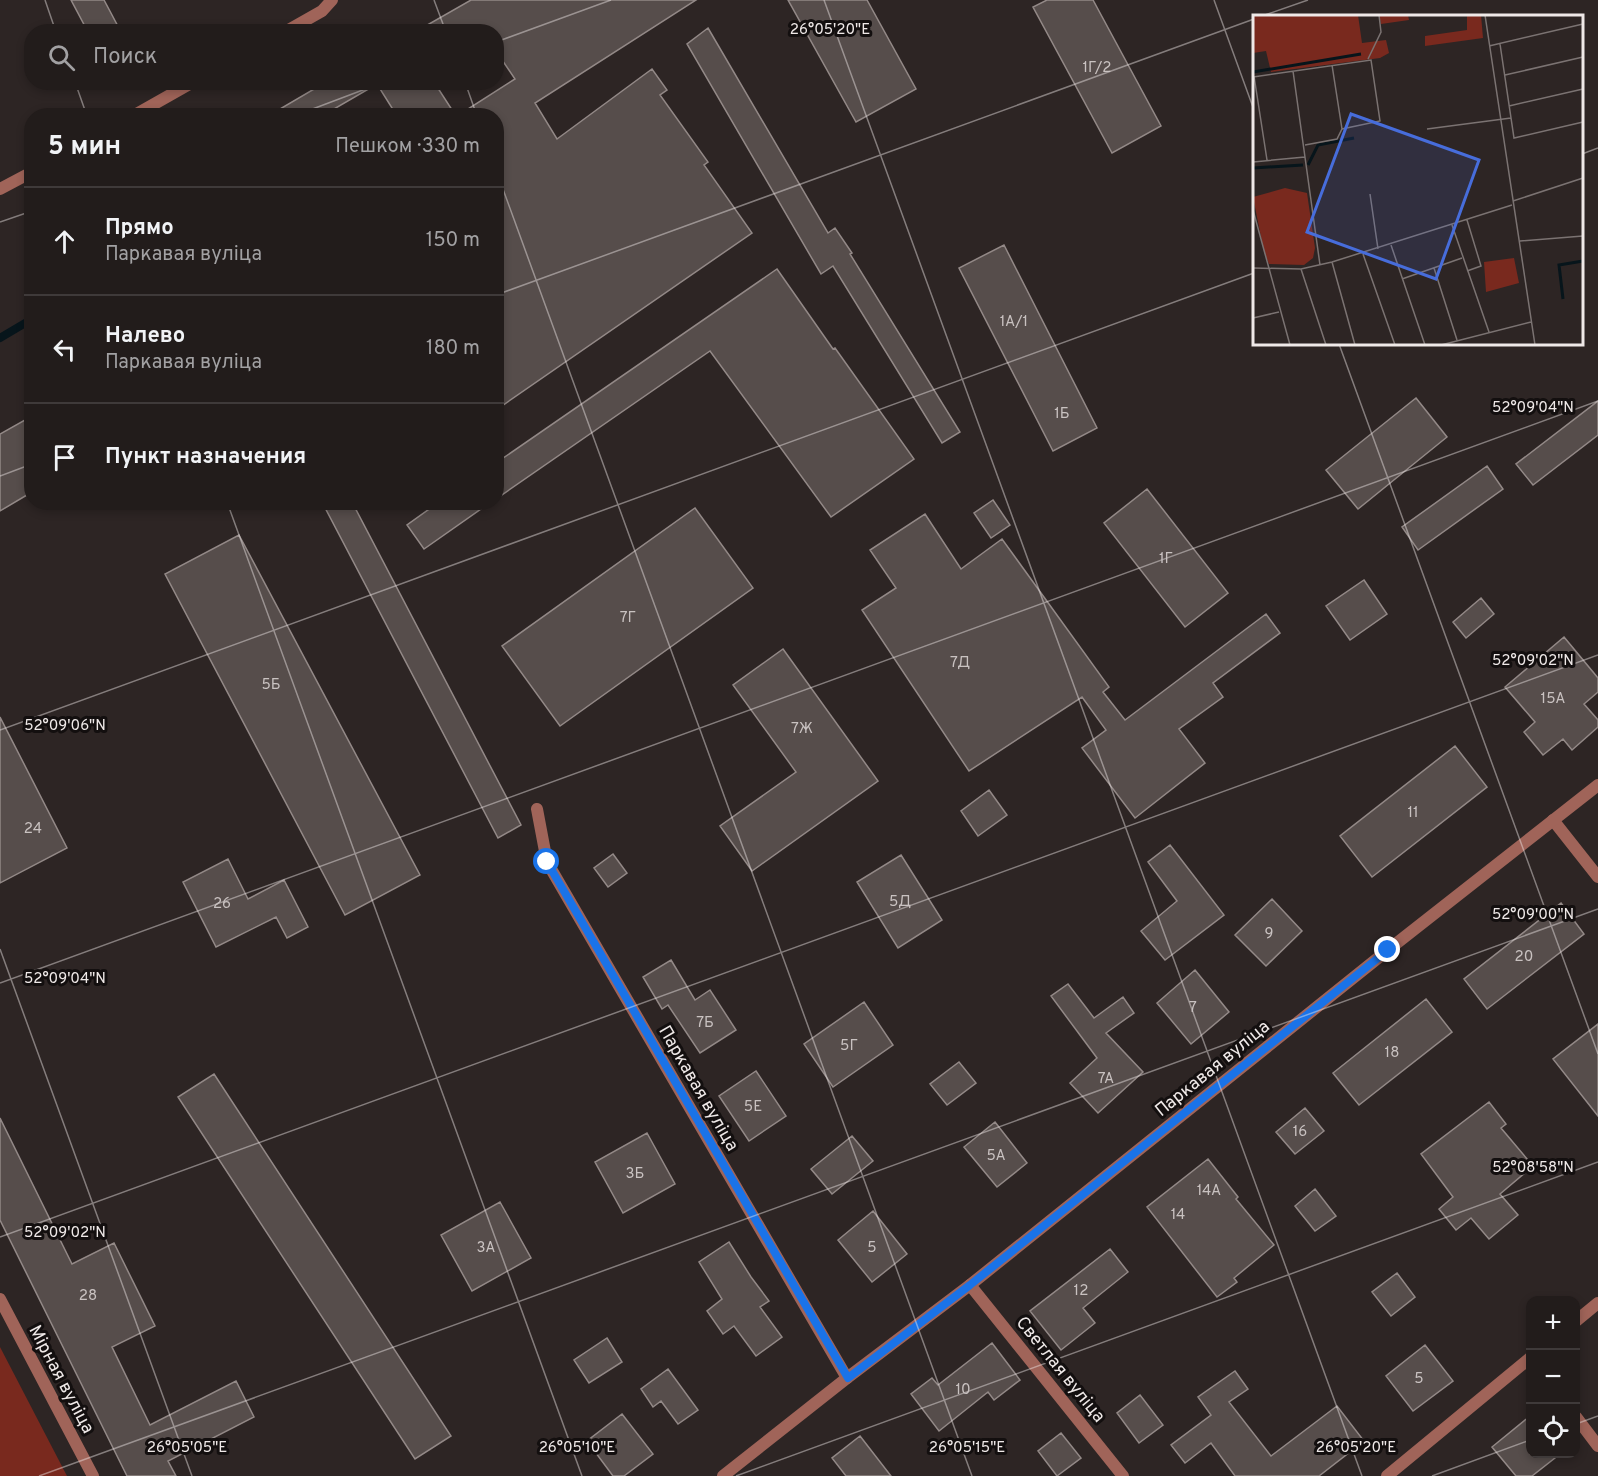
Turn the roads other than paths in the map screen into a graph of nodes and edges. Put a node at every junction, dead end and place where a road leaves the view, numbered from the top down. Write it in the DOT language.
graph roads {
  1 [pos="332,0"];
  2 [pos="299,24"];
  3 [pos="179,90"];
  4 [pos="147,108"];
  5 [pos="24,176"];
  6 [pos="0,189"];
  7 [pos="1598,785"];
  8 [pos="537,809"];
  9 [pos="1554,820"];
  10 [pos="1598,877"];
  11 [pos="970,1285"];
  12 [pos="0,1299"];
  13 [pos="1598,1303"];
  14 [pos="1580,1317"];
  15 [pos="1526,1362"];
  16 [pos="848,1378"];
  17 [pos="1580,1423"];
  18 [pos="1598,1446"];
  19 [pos="93,1476"];
  20 [pos="723,1476"];
  21 [pos="1123,1476"];
  22 [pos="1387,1476"];
  1 -- 2 [label="street"];
  3 -- 4 [label="street"];
  5 -- 6 [label="street"];
  7 -- 9 [label="street, Паркавая вуліца"];
  8 -- 16 [label="street, Паркавая вуліца"];
  9 -- 10 [label="street"];
  9 -- 11 [label="street, Паркавая вуліца"];
  11 -- 16 [label="street, Паркавая вуліца"];
  11 -- 21 [label="street, Светлая вуліца"];
  12 -- 19 [label="street, Мірная вуліца"];
  13 -- 14 [label="street"];
  15 -- 22 [label="street"];
  16 -- 20 [label="street, Паркавая вуліца"];
  17 -- 18 [label="street"];
}
